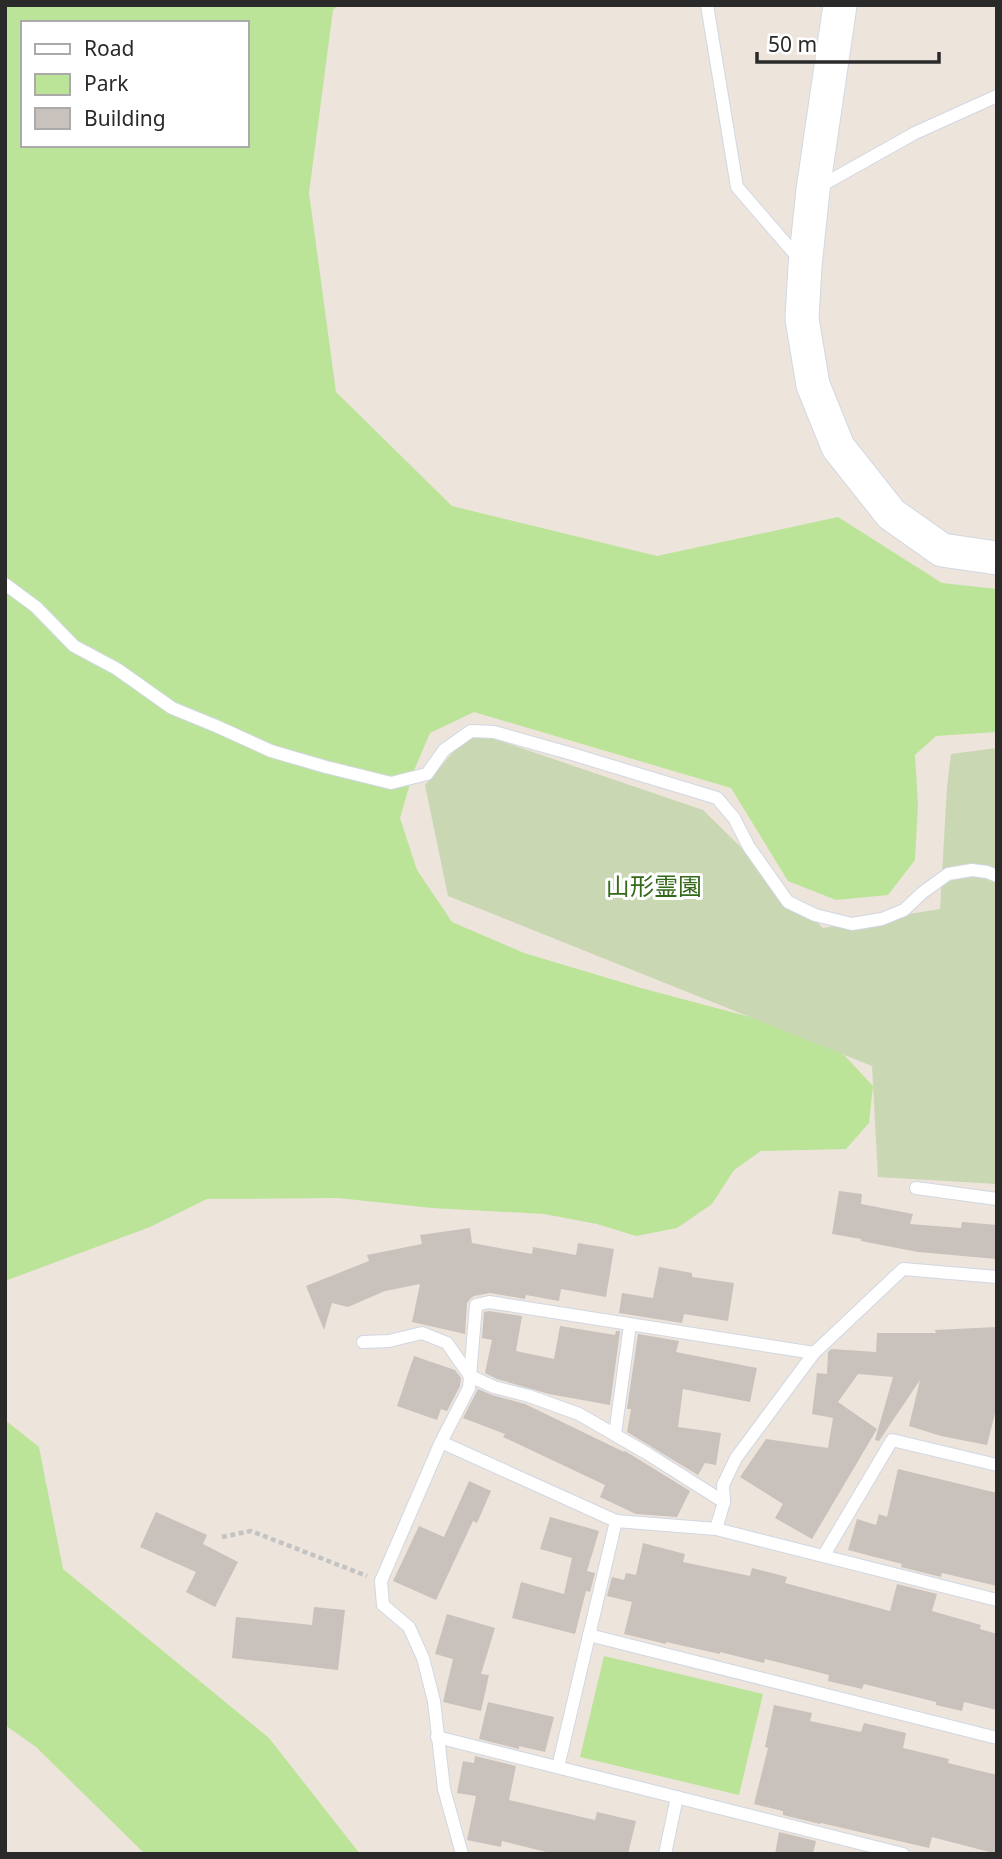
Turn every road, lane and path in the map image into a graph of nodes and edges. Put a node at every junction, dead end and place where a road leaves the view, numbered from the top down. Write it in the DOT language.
graph roads {
  1 [pos="707,5"];
  2 [pos="840,5"];
  3 [pos="997,96"];
  4 [pos="813,190"];
  5 [pos="805,266"];
  6 [pos="997,558"];
  7 [pos="5,584"];
  8 [pos="997,876"];
  9 [pos="916,1188"];
  10 [pos="997,1199"];
  11 [pos="997,1277"];
  12 [pos="630,1325"];
  13 [pos="363,1342"];
  14 [pos="814,1353"];
  15 [pos="470,1376"];
  16 [pos="615,1434"];
  17 [pos="441,1442"];
  18 [pos="997,1465"];
  19 [pos="724,1502"];
  20 [pos="616,1521"];
  21 [pos="716,1529"];
  22 [pos="222,1538"];
  23 [pos="824,1555"];
  24 [pos="381,1581"];
  25 [pos="997,1600"];
  26 [pos="589,1635"];
  27 [pos="438,1737"];
  28 [pos="997,1738"];
  29 [pos="558,1768"];
  30 [pos="677,1797"];
  31 [pos="841,1839"];
  32 [pos="462,1854"];
  33 [pos="664,1854"];
  34 [pos="837,1854"];
  35 [pos="903,1854"];
  1 -- 5 [label="lane"];
  2 -- 4 [label="street"];
  3 -- 4 [label="lane"];
  4 -- 5 [label="street"];
  5 -- 6 [label="street"];
  7 -- 8 [label="lane"];
  9 -- 10 [label="lane"];
  11 -- 14 [label="lane"];
  12 -- 14 [label="lane"];
  12 -- 15 [label="lane"];
  12 -- 16 [label="lane"];
  13 -- 15 [label="lane"];
  14 -- 19 [label="lane"];
  15 -- 16 [label="lane"];
  15 -- 17 [label="lane"];
  16 -- 19 [label="lane"];
  17 -- 20 [label="lane"];
  17 -- 24 [label="lane"];
  18 -- 23 [label="lane"];
  19 -- 21 [label="lane"];
  20 -- 21 [label="lane"];
  20 -- 26 [label="lane"];
  21 -- 23 [label="lane"];
  22 -- 24 [label="path"];
  23 -- 25 [label="lane"];
  24 -- 27 [label="lane"];
  26 -- 28 [label="lane"];
  26 -- 29 [label="lane"];
  27 -- 29 [label="lane"];
  27 -- 32 [label="lane"];
  29 -- 30 [label="lane"];
  30 -- 31 [label="lane"];
  30 -- 33 [label="lane"];
  31 -- 34 [label="lane"];
  31 -- 35 [label="lane"];
}
